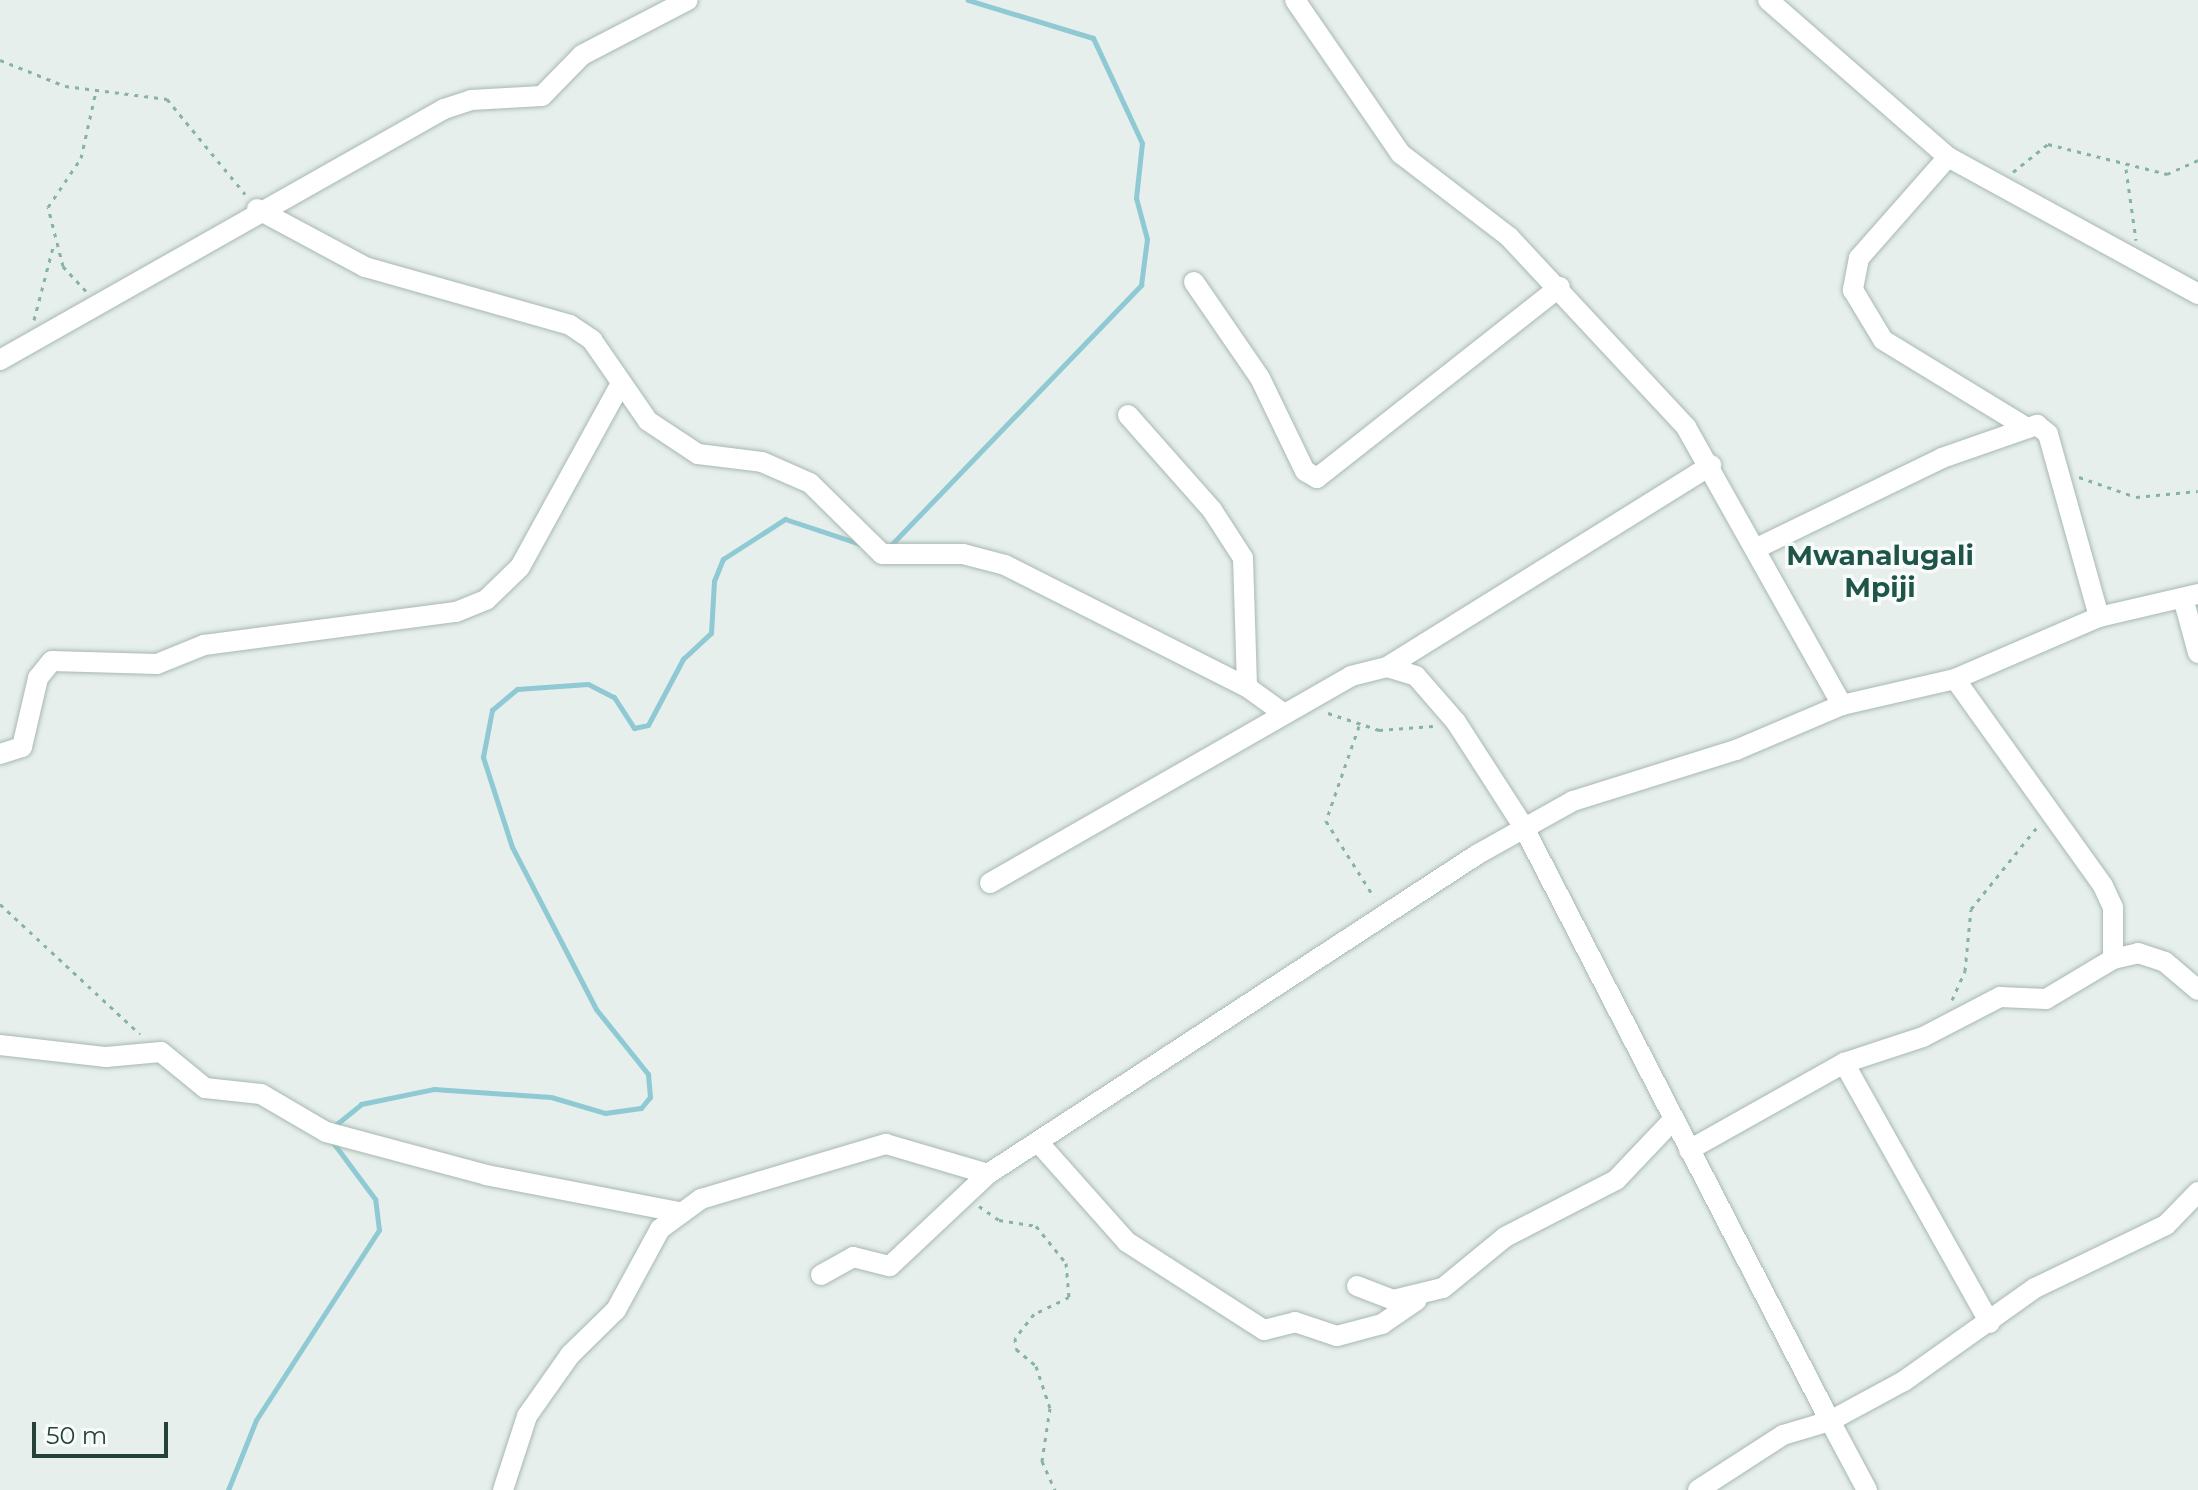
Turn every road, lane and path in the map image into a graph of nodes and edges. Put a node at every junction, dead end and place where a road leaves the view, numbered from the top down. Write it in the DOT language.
graph roads {
  1 [pos="688,0"];
  2 [pos="1295,0"];
  3 [pos="1768,0"];
  4 [pos="0,60"];
  5 [pos="96,91"];
  6 [pos="1948,157"];
  7 [pos="2198,160"];
  8 [pos="2126,169"];
  9 [pos="1998,189"];
  10 [pos="257,209"];
  11 [pos="54,243"];
  12 [pos="2134,261"];
  13 [pos="1194,282"];
  14 [pos="1560,287"];
  15 [pos="2198,294"];
  16 [pos="96,301"];
  17 [pos="32,338"];
  18 [pos="0,360"];
  19 [pos="620,385"];
  20 [pos="1128,415"];
  21 [pos="2024,426"];
  22 [pos="1711,465"];
  23 [pos="2057,465"];
  24 [pos="2198,491"];
  25 [pos="1757,548"];
  26 [pos="2191,596"];
  27 [pos="2099,617"];
  28 [pos="2198,653"];
  29 [pos="1387,667"];
  30 [pos="1955,679"];
  31 [pos="1247,687"];
  32 [pos="1304,702"];
  33 [pos="1842,705"];
  34 [pos="1283,713"];
  35 [pos="1456,722"];
  36 [pos="1359,726"];
  37 [pos="0,754"];
  38 [pos="2047,815"];
  39 [pos="1523,826"];
  40 [pos="990,883"];
  41 [pos="0,904"];
  42 [pos="1383,915"];
  43 [pos="2113,959"];
  44 [pos="2198,990"];
  45 [pos="1949,1004"];
  46 [pos="0,1045"];
  47 [pos="161,1052"];
  48 [pos="1844,1063"];
  49 [pos="1672,1121"];
  50 [pos="1039,1143"];
  51 [pos="1689,1150"];
  52 [pos="988,1174"];
  53 [pos="2198,1192"];
  54 [pos="967,1196"];
  55 [pos="679,1212"];
  56 [pos="821,1275"];
  57 [pos="1357,1286"];
  58 [pos="1417,1300"];
  59 [pos="1990,1323"];
  60 [pos="1830,1421"];
  61 [pos="503,1490"];
  62 [pos="1055,1490"];
  63 [pos="1698,1490"];
  64 [pos="1867,1490"];
  1 -- 10 [label="street"];
  2 -- 14 [label="street"];
  3 -- 6 [label="street"];
  4 -- 5 [label="path"];
  5 -- 10 [label="path"];
  5 -- 11 [label="path"];
  6 -- 9 [label="street"];
  6 -- 21 [label="street"];
  7 -- 8 [label="path"];
  8 -- 9 [label="path"];
  8 -- 12 [label="path"];
  9 -- 12 [label="street"];
  10 -- 16 [label="street"];
  10 -- 19 [label="street"];
  11 -- 16 [label="path"];
  11 -- 17 [label="path"];
  12 -- 15 [label="street"];
  13 -- 14 [label="street"];
  14 -- 22 [label="street"];
  16 -- 17 [label="street"];
  17 -- 18 [label="street"];
  19 -- 31 [label="street"];
  19 -- 37 [label="street"];
  20 -- 31 [label="street"];
  21 -- 23 [label="street"];
  21 -- 25 [label="street"];
  22 -- 25 [label="street"];
  22 -- 29 [label="street"];
  23 -- 24 [label="path"];
  23 -- 27 [label="street"];
  25 -- 33 [label="street"];
  26 -- 27 [label="street"];
  26 -- 28 [label="street"];
  27 -- 30 [label="street"];
  29 -- 32 [label="street"];
  29 -- 35 [label="street"];
  30 -- 33 [label="street"];
  30 -- 38 [label="street"];
  31 -- 34 [label="street"];
  32 -- 34 [label="street"];
  32 -- 36 [label="path"];
  33 -- 39 [label="street"];
  34 -- 40 [label="street"];
  35 -- 36 [label="path"];
  35 -- 39 [label="street"];
  36 -- 42 [label="path"];
  38 -- 43 [label="street"];
  38 -- 45 [label="path"];
  39 -- 42 [label="street"];
  39 -- 49 [label="street"];
  41 -- 47 [label="path"];
  42 -- 50 [label="street"];
  43 -- 44 [label="street"];
  43 -- 48 [label="street"];
  46 -- 47 [label="street"];
  47 -- 55 [label="street"];
  48 -- 51 [label="street"];
  48 -- 59 [label="street"];
  49 -- 51 [label="street"];
  49 -- 58 [label="street"];
  50 -- 52 [label="street"];
  50 -- 58 [label="street"];
  51 -- 60 [label="street"];
  52 -- 54 [label="street"];
  52 -- 55 [label="street"];
  53 -- 59 [label="street"];
  54 -- 56 [label="street"];
  54 -- 62 [label="path"];
  55 -- 61 [label="street"];
  57 -- 58 [label="street"];
  59 -- 60 [label="street"];
  60 -- 63 [label="street"];
  60 -- 64 [label="street"];
}
